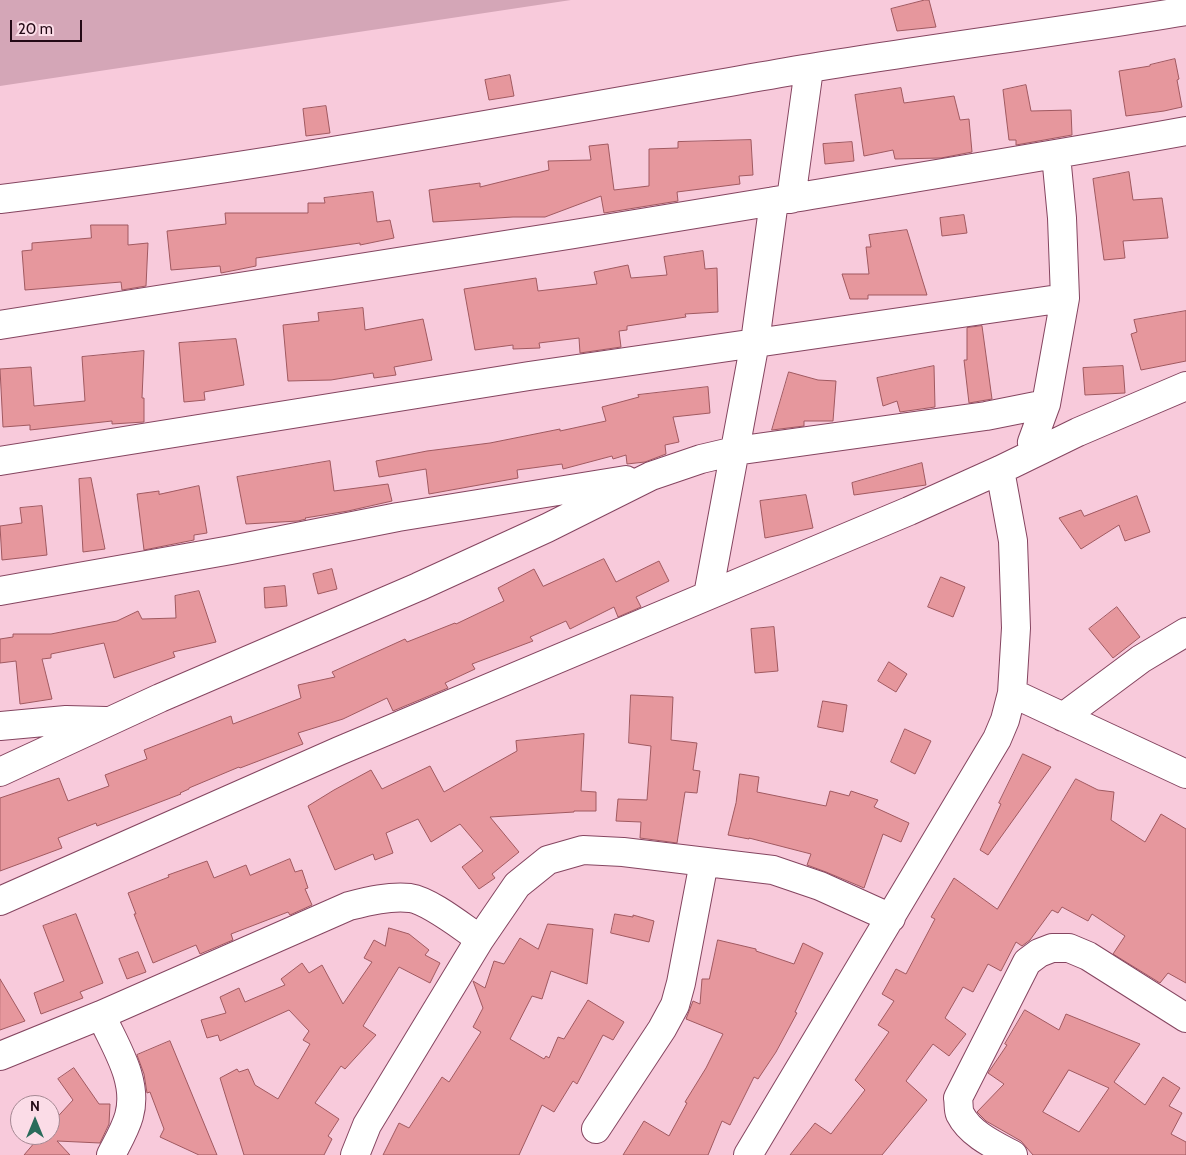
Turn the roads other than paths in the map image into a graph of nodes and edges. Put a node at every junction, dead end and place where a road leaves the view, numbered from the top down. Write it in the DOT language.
graph roads {
  1 [pos="1186,11"];
  2 [pos="808,69"];
  3 [pos="1186,131"];
  4 [pos="1056,155"];
  5 [pos="0,199"];
  6 [pos="782,200"];
  7 [pos="1065,298"];
  8 [pos="0,325"];
  9 [pos="756,342"];
  10 [pos="1186,386"];
  11 [pos="1046,404"];
  12 [pos="1040,450"];
  13 [pos="735,452"];
  14 [pos="0,461"];
  15 [pos="1000,470"];
  16 [pos="651,476"];
  17 [pos="0,591"];
  18 [pos="708,596"];
  19 [pos="1186,632"];
  20 [pos="1012,693"];
  21 [pos="1063,717"];
  22 [pos="111,721"];
  23 [pos="0,726"];
  24 [pos="0,772"];
  25 [pos="1186,774"];
  26 [pos="704,862"];
  27 [pos="0,901"];
  28 [pos="891,918"];
  29 [pos="480,939"];
  30 [pos="101,1014"];
  31 [pos="1186,1018"];
  32 [pos="0,1056"];
  33 [pos="596,1129"];
  34 [pos="111,1155"];
  35 [pos="355,1155"];
  36 [pos="748,1155"];
  37 [pos="1013,1155"];
  1 -- 2 [label="street"];
  2 -- 5 [label="street"];
  2 -- 6 [label="street"];
  3 -- 4 [label="street"];
  4 -- 6 [label="street"];
  4 -- 7 [label="street"];
  6 -- 8 [label="street"];
  6 -- 9 [label="street"];
  7 -- 9 [label="street"];
  7 -- 11 [label="street"];
  9 -- 13 [label="street"];
  9 -- 14 [label="street"];
  10 -- 12 [label="street"];
  11 -- 12 [label="street"];
  11 -- 13 [label="street"];
  12 -- 15 [label="street"];
  13 -- 16 [label="street"];
  13 -- 18 [label="street"];
  15 -- 18 [label="street"];
  15 -- 20 [label="street"];
  16 -- 17 [label="street"];
  16 -- 22 [label="street"];
  18 -- 27 [label="street"];
  19 -- 21 [label="street"];
  20 -- 21 [label="street"];
  20 -- 28 [label="street"];
  21 -- 25 [label="street"];
  22 -- 23 [label="street"];
  22 -- 24 [label="street"];
  26 -- 28 [label="street"];
  26 -- 29 [label="street"];
  26 -- 33 [label="street"];
  28 -- 36 [label="street"];
  29 -- 30 [label="street"];
  29 -- 35 [label="street"];
  30 -- 32 [label="street"];
  30 -- 34 [label="street"];
  31 -- 37 [label="street"];
}
